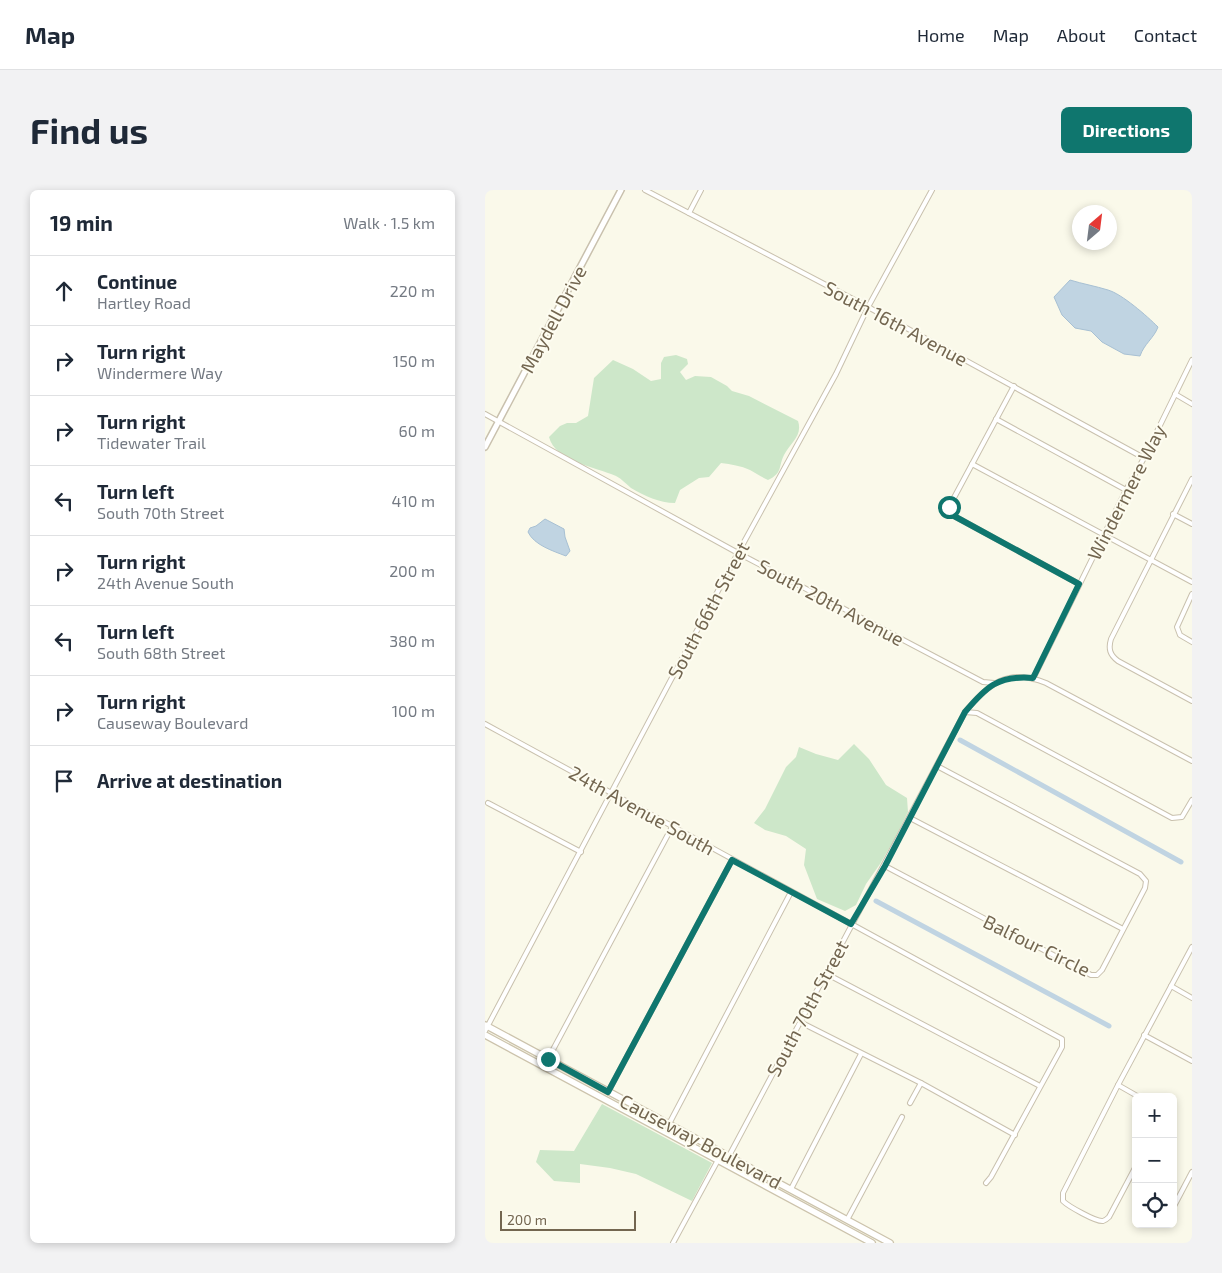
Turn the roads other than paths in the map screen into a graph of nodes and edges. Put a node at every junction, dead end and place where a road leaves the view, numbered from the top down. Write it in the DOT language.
graph roads {
  1 [pos="621,190"];
  2 [pos="645,190"];
  3 [pos="701,190"];
  4 [pos="932,190"];
  5 [pos="689,213"];
  6 [pos="868,307"];
  7 [pos="1192,360"];
  8 [pos="1013,386"];
  9 [pos="1175,394"];
  10 [pos="1192,404"];
  11 [pos="485,414"];
  12 [pos="996,420"];
  13 [pos="499,422"];
  14 [pos="485,447"];
  15 [pos="1144,458"];
  16 [pos="973,464"];
  17 [pos="1192,479"];
  18 [pos="1126,490"];
  19 [pos="1173,514"];
  20 [pos="1192,524"];
  21 [pos="1104,535"];
  22 [pos="738,553"];
  23 [pos="1150,560"];
  24 [pos="1192,582"];
  25 [pos="1079,584"];
  26 [pos="1192,594"];
  27 [pos="1192,642"];
  28 [pos="1033,678"];
  29 [pos="994,683"];
  30 [pos="1192,701"];
  31 [pos="965,712"];
  32 [pos="485,724"];
  33 [pos="1192,761"];
  34 [pos="937,766"];
  35 [pos="612,792"];
  36 [pos="1192,800"];
  37 [pos="489,803"];
  38 [pos="910,818"];
  39 [pos="672,826"];
  40 [pos="581,852"];
  41 [pos="732,860"];
  42 [pos="885,866"];
  43 [pos="791,892"];
  44 [pos="851,924"];
  45 [pos="1123,930"];
  46 [pos="1192,947"];
  47 [pos="825,973"];
  48 [pos="1171,986"];
  49 [pos="1192,998"];
  50 [pos="800,1022"];
  51 [pos="486,1028"];
  52 [pos="485,1034"];
  53 [pos="1144,1035"];
  54 [pos="861,1054"];
  55 [pos="548,1059"];
  56 [pos="1192,1061"];
  57 [pos="921,1083"];
  58 [pos="1118,1085"];
  59 [pos="1041,1086"];
  60 [pos="608,1092"];
  61 [pos="1132,1093"];
  62 [pos="910,1103"];
  63 [pos="902,1117"];
  64 [pos="669,1124"];
  65 [pos="1015,1135"];
  66 [pos="722,1152"];
  67 [pos="729,1156"];
  68 [pos="718,1160"];
  69 [pos="725,1164"];
  70 [pos="1192,1172"];
  71 [pos="1132,1174"];
  72 [pos="986,1183"];
  73 [pos="791,1189"];
  74 [pos="1177,1200"];
  75 [pos="847,1220"];
  76 [pos="673,1243"];
  77 [pos="872,1243"];
  78 [pos="890,1243"];
  1 -- 13 [label="street, Maydell Drive"];
  2 -- 5 [label="street, South 16th Avenue"];
  3 -- 5 [label="street"];
  4 -- 6 [label="street, South 66th Street"];
  5 -- 6 [label="street, South 16th Avenue"];
  6 -- 8 [label="street, South 16th Avenue"];
  6 -- 22 [label="street, South 66th Street"];
  7 -- 9 [label="street, Windermere Way"];
  8 -- 12 [label="street"];
  8 -- 15 [label="street, South 16th Avenue"];
  9 -- 10 [label="street"];
  9 -- 15 [label="street, Windermere Way"];
  11 -- 13 [label="street, South 20th Avenue"];
  12 -- 16 [label="street"];
  12 -- 18 [label="street"];
  13 -- 14 [label="street, Maydell Drive"];
  13 -- 22 [label="street, South 20th Avenue"];
  15 -- 18 [label="street, Windermere Way"];
  16 -- 21 [label="street"];
  16 -- 25 [label="street"];
  17 -- 19 [label="street"];
  18 -- 21 [label="street, Windermere Way"];
  19 -- 20 [label="street"];
  19 -- 23 [label="street"];
  21 -- 23 [label="street"];
  21 -- 25 [label="street, Windermere Way"];
  22 -- 29 [label="street, South 20th Avenue"];
  22 -- 35 [label="street, South 66th Street"];
  23 -- 24 [label="street"];
  23 -- 30 [label="street"];
  25 -- 28 [label="street, Windermere Way"];
  26 -- 27 [label="street"];
  28 -- 29 [label="street"];
  28 -- 33 [label="street"];
  29 -- 31 [label="street, South 70th Street"];
  31 -- 34 [label="street, South 70th Street"];
  31 -- 36 [label="street"];
  32 -- 35 [label="street, 24th Avenue South"];
  34 -- 38 [label="street, South 70th Street"];
  34 -- 45 [label="street, Balfour Circle"];
  35 -- 39 [label="street, 24th Avenue South"];
  35 -- 40 [label="street, South 66th Street"];
  37 -- 40 [label="street"];
  38 -- 42 [label="street, South 70th Street"];
  38 -- 45 [label="street"];
  39 -- 41 [label="street, 24th Avenue South"];
  39 -- 55 [label="street"];
  40 -- 51 [label="street, South 66th Street"];
  41 -- 43 [label="street, 24th Avenue South"];
  41 -- 60 [label="street"];
  42 -- 44 [label="street, South 70th Street"];
  42 -- 45 [label="street, Balfour Circle"];
  43 -- 44 [label="street, 24th Avenue South"];
  43 -- 64 [label="street"];
  44 -- 47 [label="street, South 70th Street"];
  44 -- 59 [label="street, 24th Avenue South"];
  46 -- 48 [label="street"];
  47 -- 50 [label="street, South 70th Street"];
  47 -- 59 [label="street"];
  48 -- 49 [label="street"];
  48 -- 53 [label="street"];
  50 -- 54 [label="street"];
  50 -- 67 [label="street, South 70th Street"];
  51 -- 55 [label="main road, Causeway Boulevard"];
  52 -- 68 [label="main road, Causeway Boulevard"];
  53 -- 56 [label="street"];
  53 -- 58 [label="street"];
  54 -- 57 [label="street"];
  54 -- 73 [label="street"];
  55 -- 60 [label="main road, Causeway Boulevard"];
  57 -- 62 [label="street"];
  57 -- 65 [label="street"];
  58 -- 61 [label="street"];
  58 -- 71 [label="street"];
  59 -- 65 [label="street"];
  60 -- 64 [label="main road, Causeway Boulevard"];
  63 -- 75 [label="street"];
  64 -- 66 [label="main road, Causeway Boulevard"];
  65 -- 72 [label="street"];
  66 -- 67 [label="main road, Causeway Boulevard"];
  66 -- 68 [label="main road"];
  67 -- 69 [label="main road"];
  67 -- 73 [label="main road, Causeway Boulevard"];
  68 -- 69 [label="main road, Causeway Boulevard"];
  68 -- 76 [label="street"];
  69 -- 77 [label="main road, Causeway Boulevard"];
  70 -- 74 [label="street"];
  73 -- 75 [label="main road, Causeway Boulevard"];
  75 -- 78 [label="main road, Causeway Boulevard"];
}
